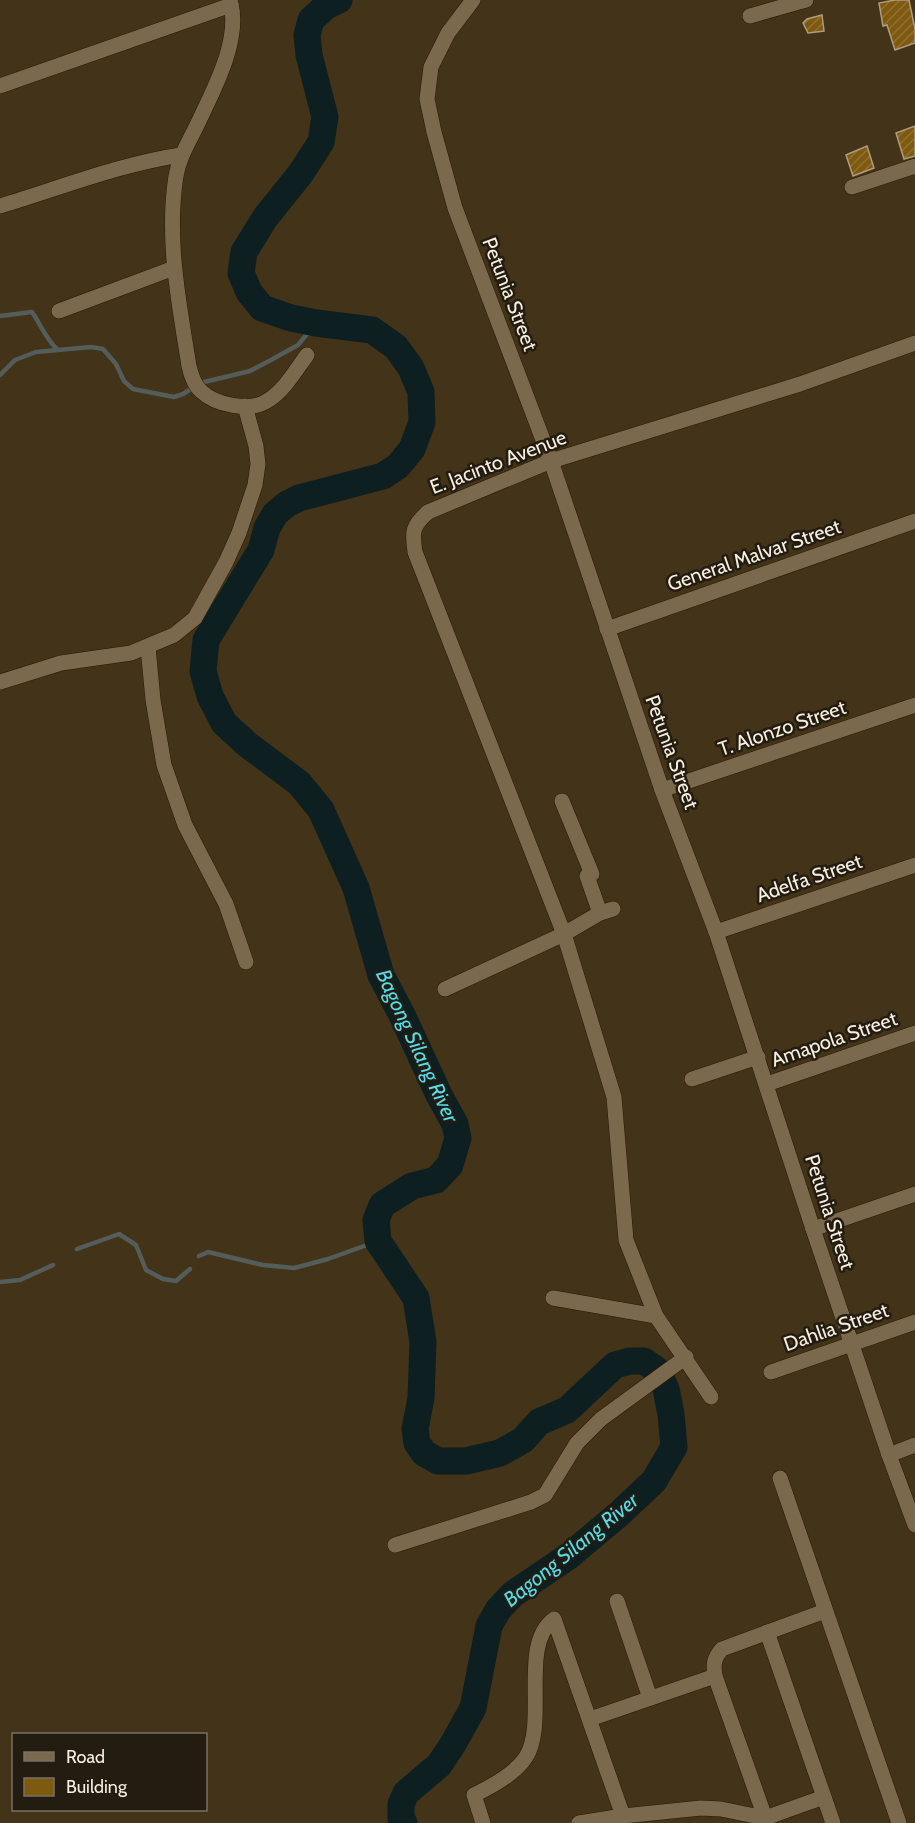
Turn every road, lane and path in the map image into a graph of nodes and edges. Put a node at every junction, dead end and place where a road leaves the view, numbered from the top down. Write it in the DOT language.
graph roads {
  1 [pos="473,0"];
  2 [pos="807,0"];
  3 [pos="230,2"];
  4 [pos="750,16"];
  5 [pos="0,86"];
  6 [pos="182,155"];
  7 [pos="915,166"];
  8 [pos="852,187"];
  9 [pos="0,206"];
  10 [pos="174,268"];
  11 [pos="59,311"];
  12 [pos="915,343"];
  13 [pos="307,355"];
  14 [pos="245,406"];
  15 [pos="550,461"];
  16 [pos="915,521"];
  17 [pos="607,629"];
  18 [pos="148,647"];
  19 [pos="0,682"];
  20 [pos="915,705"];
  21 [pos="662,790"];
  22 [pos="562,801"];
  23 [pos="915,865"];
  24 [pos="716,932"];
  25 [pos="564,934"];
  26 [pos="246,962"];
  27 [pos="445,989"];
  28 [pos="915,1033"];
  29 [pos="758,1057"];
  30 [pos="692,1078"];
  31 [pos="767,1084"];
  32 [pos="915,1194"];
  33 [pos="813,1229"];
  34 [pos="553,1298"];
  35 [pos="656,1316"];
  36 [pos="915,1322"];
  37 [pos="853,1344"];
  38 [pos="686,1357"];
  39 [pos="771,1372"];
  40 [pos="711,1397"];
  41 [pos="915,1445"];
  42 [pos="889,1455"];
  43 [pos="780,1478"];
  44 [pos="915,1525"];
  45 [pos="395,1545"];
  46 [pos="617,1601"];
  47 [pos="825,1611"];
  48 [pos="766,1632"];
  49 [pos="715,1676"];
  50 [pos="650,1698"];
  51 [pos="590,1719"];
  52 [pos="824,1797"];
  53 [pos="623,1816"];
  54 [pos="766,1820"];
  55 [pos="483,1823"];
  56 [pos="579,1823"];
  57 [pos="833,1823"];
  58 [pos="899,1823"];
  1 -- 15 [label="street, Petunia Street"];
  2 -- 4 [label="street"];
  3 -- 5 [label="street"];
  3 -- 6 [label="street"];
  6 -- 9 [label="street"];
  6 -- 10 [label="street"];
  7 -- 8 [label="street"];
  10 -- 11 [label="street"];
  10 -- 14 [label="street"];
  12 -- 15 [label="street, E. Jacinto Avenue"];
  13 -- 14 [label="street"];
  14 -- 18 [label="street"];
  15 -- 17 [label="street, Petunia Street"];
  15 -- 25 [label="street, E. Jacinto Avenue"];
  16 -- 17 [label="street, General Malvar Street"];
  17 -- 21 [label="street, Petunia Street"];
  18 -- 19 [label="street"];
  18 -- 26 [label="street"];
  20 -- 21 [label="street, T. Alonzo Street"];
  21 -- 24 [label="street, Petunia Street"];
  22 -- 25 [label="street"];
  23 -- 24 [label="street, Adelfa Street"];
  24 -- 29 [label="street, Petunia Street"];
  25 -- 27 [label="street"];
  25 -- 35 [label="street"];
  28 -- 31 [label="street, Amapola Street"];
  29 -- 30 [label="street"];
  29 -- 31 [label="street, Petunia Street"];
  31 -- 33 [label="street, Petunia Street"];
  32 -- 33 [label="street"];
  33 -- 37 [label="street, Petunia Street"];
  34 -- 35 [label="street"];
  35 -- 38 [label="street"];
  36 -- 37 [label="street, Dahlia Street"];
  37 -- 39 [label="street, Dahlia Street"];
  37 -- 42 [label="street, Petunia Street"];
  38 -- 40 [label="street"];
  38 -- 45 [label="street"];
  41 -- 42 [label="street"];
  42 -- 44 [label="street, Petunia Street"];
  43 -- 47 [label="street"];
  46 -- 50 [label="street"];
  47 -- 48 [label="street"];
  47 -- 58 [label="street"];
  48 -- 49 [label="street"];
  48 -- 52 [label="street"];
  49 -- 50 [label="street"];
  49 -- 54 [label="street"];
  50 -- 51 [label="street"];
  51 -- 53 [label="street"];
  51 -- 55 [label="street"];
  52 -- 54 [label="street"];
  52 -- 57 [label="street"];
  53 -- 54 [label="street"];
  53 -- 56 [label="street"];
}
